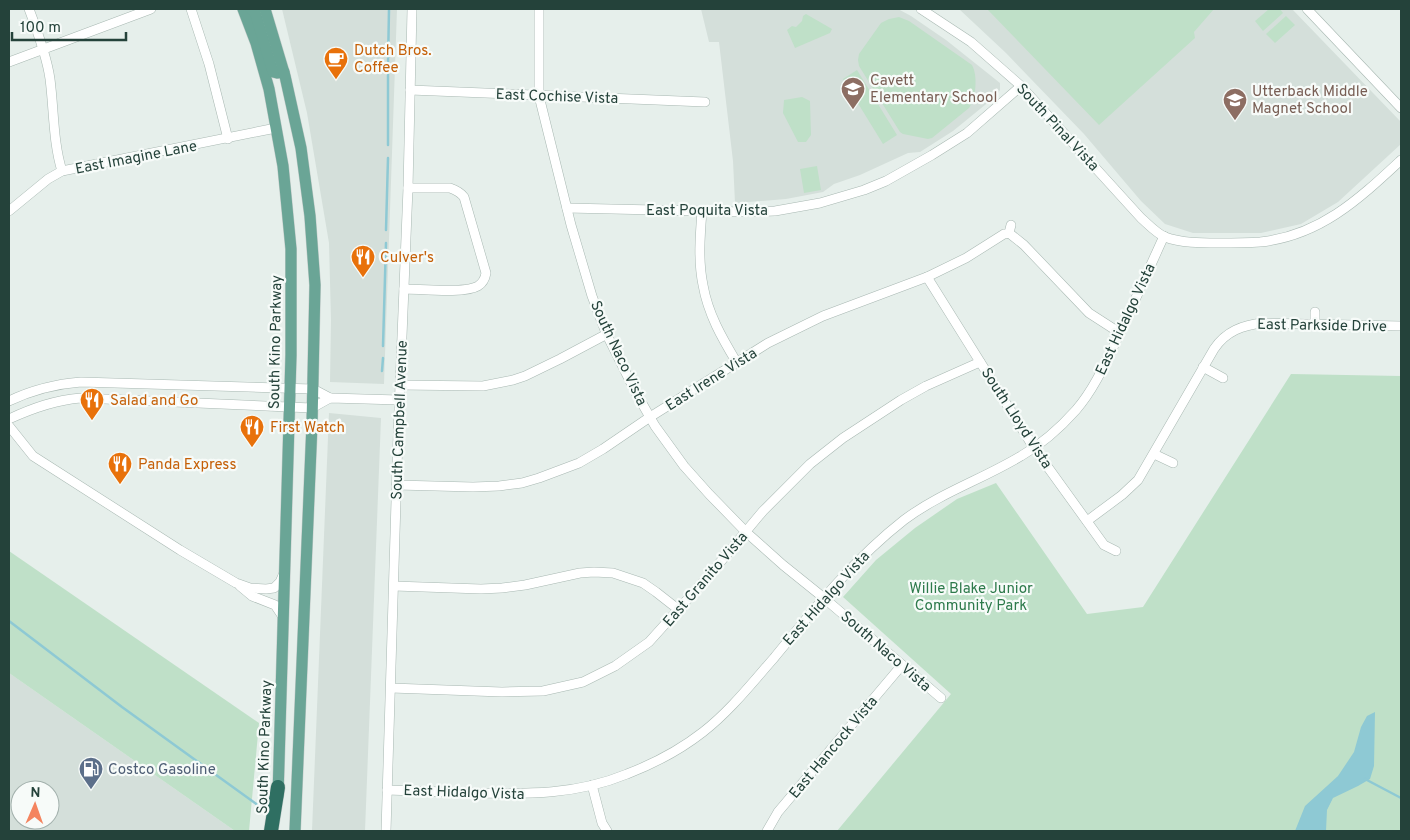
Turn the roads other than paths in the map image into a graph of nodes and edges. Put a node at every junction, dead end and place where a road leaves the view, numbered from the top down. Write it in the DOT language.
graph roads {
  1 [pos="29,9"];
  2 [pos="151,9"];
  3 [pos="192,9"];
  4 [pos="243,9"];
  5 [pos="251,9"];
  6 [pos="265,9"];
  7 [pos="412,9"];
  8 [pos="539,9"];
  9 [pos="921,9"];
  10 [pos="1307,9"];
  11 [pos="42,49"];
  12 [pos="9,62"];
  13 [pos="284,72"];
  14 [pos="1021,86"];
  15 [pos="410,90"];
  16 [pos="539,96"];
  17 [pos="705,102"];
  18 [pos="1401,108"];
  19 [pos="276,128"];
  20 [pos="228,138"];
  21 [pos="1401,160"];
  22 [pos="62,171"];
  23 [pos="408,188"];
  24 [pos="567,208"];
  25 [pos="9,211"];
  26 [pos="702,212"];
  27 [pos="1164,236"];
  28 [pos="927,277"];
  29 [pos="404,289"];
  30 [pos="1315,312"];
  31 [pos="1315,324"];
  32 [pos="1401,326"];
  33 [pos="1120,333"];
  34 [pos="607,334"];
  35 [pos="980,362"];
  36 [pos="737,363"];
  37 [pos="1203,367"];
  38 [pos="1223,378"];
  39 [pos="400,385"];
  40 [pos="290,388"];
  41 [pos="313,389"];
  42 [pos="330,398"];
  43 [pos="399,400"];
  44 [pos="9,401"];
  45 [pos="290,406"];
  46 [pos="312,408"];
  47 [pos="650,417"];
  48 [pos="9,418"];
  49 [pos="9,426"];
  50 [pos="1034,448"];
  51 [pos="1154,454"];
  52 [pos="1173,463"];
  53 [pos="397,485"];
  54 [pos="1087,521"];
  55 [pos="746,532"];
  56 [pos="1116,551"];
  57 [pos="284,573"];
  58 [pos="236,583"];
  59 [pos="394,586"];
  60 [pos="824,598"];
  61 [pos="679,610"];
  62 [pos="283,617"];
  63 [pos="902,665"];
  64 [pos="391,688"];
  65 [pos="941,698"];
  66 [pos="280,710"];
  67 [pos="301,711"];
  68 [pos="592,785"];
  69 [pos="278,787"];
  70 [pos="388,790"];
  71 [pos="271,831"];
  72 [pos="276,831"];
  73 [pos="295,831"];
  74 [pos="386,831"];
  75 [pos="607,831"];
  76 [pos="767,831"];
  1 -- 11 [label="street"];
  2 -- 11 [label="street"];
  3 -- 20 [label="street"];
  4 -- 19 [label="main road, South Kino Parkway"];
  5 -- 13 [label="main road"];
  6 -- 13 [label="main road"];
  7 -- 15 [label="street, South Campbell Avenue"];
  8 -- 16 [label="street, South Naco Vista"];
  9 -- 14 [label="street, South Pinal Vista"];
  10 -- 18 [label="street"];
  11 -- 12 [label="street"];
  11 -- 22 [label="street"];
  13 -- 41 [label="main road"];
  14 -- 26 [label="street, East Poquita Vista"];
  14 -- 27 [label="street, South Pinal Vista"];
  15 -- 16 [label="street, East Cochise Vista"];
  15 -- 23 [label="street, South Campbell Avenue"];
  16 -- 17 [label="street, East Cochise Vista"];
  16 -- 24 [label="street, South Naco Vista"];
  19 -- 20 [label="street, East Imagine Lane"];
  19 -- 40 [label="main road, South Kino Parkway"];
  20 -- 22 [label="street, East Imagine Lane"];
  21 -- 27 [label="street"];
  22 -- 25 [label="street, East Imagine Lane"];
  23 -- 29 [label="street, South Campbell Avenue"];
  23 -- 29 [label="street"];
  24 -- 26 [label="street, East Poquita Vista"];
  24 -- 34 [label="street, South Naco Vista"];
  26 -- 36 [label="street"];
  27 -- 33 [label="street, East Hidalgo Vista"];
  28 -- 33 [label="street, East Irene Vista"];
  28 -- 35 [label="street, South Lloyd Vista"];
  28 -- 36 [label="street, East Irene Vista"];
  29 -- 39 [label="street, South Campbell Avenue"];
  30 -- 31 [label="street"];
  31 -- 32 [label="street, East Parkside Drive"];
  31 -- 37 [label="street, East Parkside Drive"];
  33 -- 50 [label="street, East Hidalgo Vista"];
  34 -- 39 [label="street"];
  34 -- 47 [label="street, South Naco Vista"];
  35 -- 50 [label="street, South Lloyd Vista"];
  35 -- 55 [label="street, East Granito Vista"];
  36 -- 47 [label="street, East Irene Vista"];
  37 -- 38 [label="street"];
  37 -- 51 [label="street, East Parkside Drive"];
  39 -- 43 [label="street, South Campbell Avenue"];
  40 -- 41 [label="street"];
  40 -- 44 [label="street"];
  40 -- 45 [label="main road, South Kino Parkway"];
  41 -- 42 [label="street"];
  41 -- 46 [label="main road"];
  42 -- 43 [label="street"];
  42 -- 46 [label="street"];
  43 -- 53 [label="street, South Campbell Avenue"];
  45 -- 46 [label="street"];
  45 -- 48 [label="street"];
  45 -- 57 [label="main road, South Kino Parkway"];
  46 -- 67 [label="main road"];
  47 -- 53 [label="street, East Irene Vista"];
  47 -- 55 [label="street, South Naco Vista"];
  49 -- 58 [label="street"];
  50 -- 54 [label="street, South Lloyd Vista"];
  50 -- 60 [label="street, East Hidalgo Vista"];
  51 -- 52 [label="street"];
  51 -- 54 [label="street, East Parkside Drive"];
  53 -- 59 [label="street, South Campbell Avenue"];
  54 -- 56 [label="street, South Lloyd Vista"];
  55 -- 60 [label="street, South Naco Vista"];
  55 -- 61 [label="street, East Granito Vista"];
  57 -- 58 [label="street"];
  57 -- 62 [label="main road, South Kino Parkway"];
  58 -- 62 [label="street"];
  59 -- 61 [label="street"];
  59 -- 64 [label="street, South Campbell Avenue"];
  60 -- 63 [label="street, South Naco Vista"];
  60 -- 68 [label="street, East Hidalgo Vista"];
  61 -- 64 [label="street, East Granito Vista"];
  62 -- 66 [label="main road, South Kino Parkway"];
  63 -- 65 [label="street, South Naco Vista"];
  63 -- 76 [label="street, East Hancock Vista"];
  64 -- 70 [label="street, South Campbell Avenue"];
  66 -- 67 [label="main road"];
  66 -- 69 [label="main road, South Kino Parkway"];
  67 -- 73 [label="main road"];
  68 -- 70 [label="street, East Hidalgo Vista"];
  68 -- 75 [label="street"];
  69 -- 71 [label="highway"];
  69 -- 72 [label="main road, South Kino Parkway"];
  70 -- 74 [label="street, South Campbell Avenue"];
}
